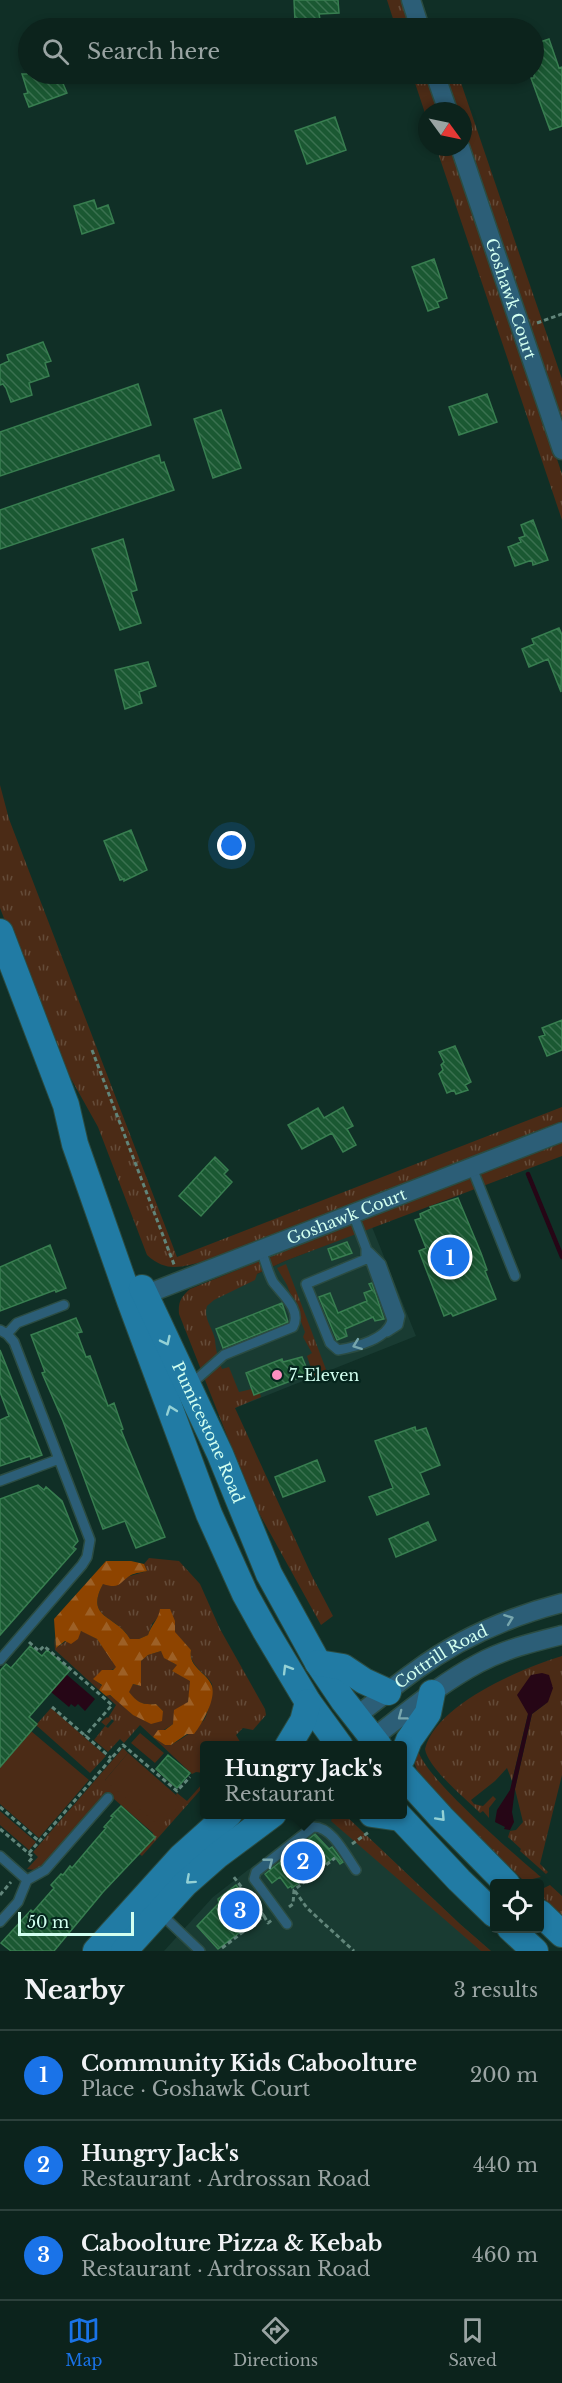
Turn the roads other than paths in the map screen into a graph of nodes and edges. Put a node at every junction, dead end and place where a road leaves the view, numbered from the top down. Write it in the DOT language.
graph roads {
  1 [pos="411,0"];
  2 [pos="417,18"];
  3 [pos="439,84"];
  4 [pos="445,102"];
  5 [pos="463,156"];
  6 [pos="562,450"];
  7 [pos="0,932"];
  8 [pos="562,1132"];
  9 [pos="472,1167"];
  10 [pos="353,1214"];
  11 [pos="366,1248"];
  12 [pos="261,1250"];
  13 [pos="515,1276"];
  14 [pos="137,1298"];
  15 [pos="64,1305"];
  16 [pos="3,1332"];
  17 [pos="189,1386"];
  18 [pos="59,1459"];
  19 [pos="0,1482"];
  20 [pos="562,1603"];
  21 [pos="562,1635"];
  22 [pos="0,1660"];
  23 [pos="318,1663"];
  24 [pos="388,1692"];
  25 [pos="432,1693"];
  26 [pos="308,1702"];
  27 [pos="356,1716"];
  28 [pos="291,1741"];
  29 [pos="328,1741"];
  30 [pos="330,1741"];
  31 [pos="371,1741"];
  32 [pos="374,1741"];
  33 [pos="407,1745"];
  34 [pos="407,1780"];
  35 [pos="108,1798"];
  36 [pos="224,1819"];
  37 [pos="268,1819"];
  38 [pos="387,1819"];
  39 [pos="402,1819"];
  40 [pos="371,1823"];
  41 [pos="0,1856"];
  42 [pos="356,1870"];
  43 [pos="502,1879"];
  44 [pos="27,1881"];
  45 [pos="150,1905"];
  46 [pos="490,1909"];
  47 [pos="544,1917"];
  48 [pos="0,1922"];
  49 [pos="287,1924"];
  50 [pos="515,1933"];
  51 [pos="562,1934"];
  52 [pos="96,1951"];
  53 [pos="123,1951"];
  54 [pos="201,1951"];
  55 [pos="535,1951"];
  1 -- 2 [label="street"];
  3 -- 4 [label="street"];
  5 -- 6 [label="street, Goshawk Court"];
  7 -- 14 [label="main road, Pumicestone Road"];
  8 -- 9 [label="street, Goshawk Court"];
  9 -- 10 [label="street, Goshawk Court"];
  9 -- 13 [label="lane"];
  10 -- 11 [label="lane"];
  10 -- 12 [label="street, Goshawk Court"];
  11 -- 11 [label="lane, one-way"];
  12 -- 14 [label="street, Goshawk Court"];
  12 -- 17 [label="lane"];
  14 -- 17 [label="main road, Pumicestone Road, one-way"];
  26 -- 14 [label="main road, Pumicestone Road, one-way"];
  15 -- 16 [label="lane"];
  16 -- 18 [label="lane"];
  17 -- 23 [label="main road, Pumicestone Road"];
  18 -- 19 [label="lane"];
  18 -- 22 [label="lane"];
  24 -- 20 [label="street, Cottrill Road, one-way"];
  21 -- 25 [label="street, Cottrill Road"];
  23 -- 24 [label="main road"];
  23 -- 27 [label="main road, Pumicestone Road"];
  24 -- 27 [label="street, Cottrill Road"];
  25 -- 32 [label="street, Cottrill Road, one-way"];
  25 -- 33 [label="main road"];
  26 -- 28 [label="main road"];
  26 -- 29 [label="main road, Pumicestone Road"];
  27 -- 30 [label="main road, Cottrill Road"];
  27 -- 31 [label="main road, Pumicestone Road"];
  34 -- 43 [label="main road, one-way"];
  35 -- 44 [label="lane"];
  36 -- 45 [label="main road"];
  37 -- 45 [label="main road, one-way"];
  38 -- 40 [label="main road"];
  39 -- 46 [label="main road"];
  41 -- 44 [label="lane"];
  49 -- 42 [label="lane, one-way"];
  44 -- 48 [label="lane"];
  45 -- 52 [label="main road"];
  45 -- 53 [label="main road"];
  45 -- 54 [label="lane"];
  47 -- 51 [label="main road"];
  50 -- 55 [label="main road"];
}
